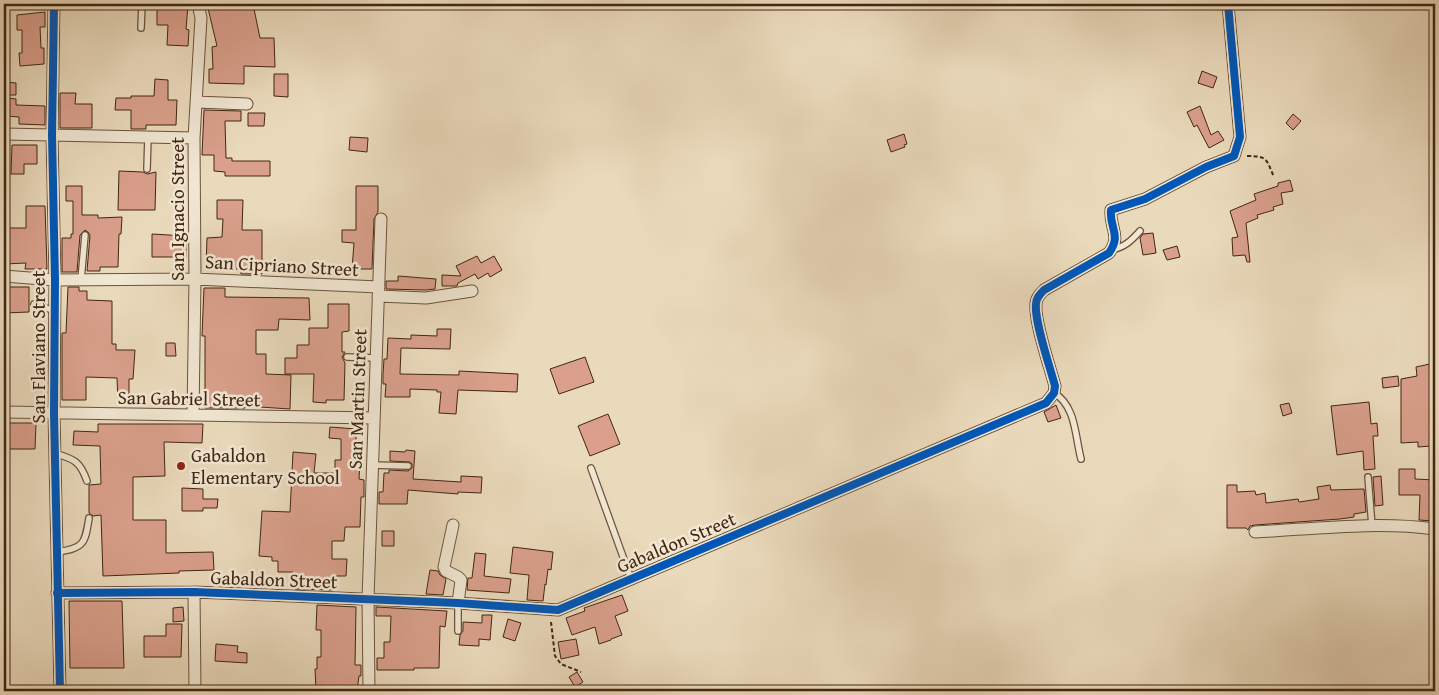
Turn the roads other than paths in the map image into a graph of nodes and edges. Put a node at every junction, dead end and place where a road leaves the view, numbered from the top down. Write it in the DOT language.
graph roads {
  1 [pos="54,4"];
  2 [pos="142,4"];
  3 [pos="198,4"];
  4 [pos="1228,4"];
  5 [pos="141,28"];
  6 [pos="196,102"];
  7 [pos="247,104"];
  8 [pos="4,134"];
  9 [pos="52,135"];
  10 [pos="148,137"];
  11 [pos="194,138"];
  12 [pos="147,169"];
  13 [pos="381,218"];
  14 [pos="1140,231"];
  15 [pos="85,236"];
  16 [pos="1111,250"];
  17 [pos="4,276"];
  18 [pos="195,279"];
  19 [pos="55,280"];
  20 [pos="81,280"];
  21 [pos="472,291"];
  22 [pos="379,292"];
  23 [pos="34,304"];
  24 [pos="55,311"];
  25 [pos="347,357"];
  26 [pos="376,358"];
  27 [pos="1054,393"];
  28 [pos="4,412"];
  29 [pos="54,413"];
  30 [pos="193,415"];
  31 [pos="374,418"];
  32 [pos="54,453"];
  33 [pos="1081,459"];
  34 [pos="372,465"];
  35 [pos="408,466"];
  36 [pos="591,468"];
  37 [pos="1368,477"];
  38 [pos="87,481"];
  39 [pos="89,518"];
  40 [pos="453,525"];
  41 [pos="1372,526"];
  42 [pos="1435,530"];
  43 [pos="1255,532"];
  44 [pos="56,552"];
  45 [pos="631,579"];
  46 [pos="57,592"];
  47 [pos="194,592"];
  48 [pos="368,599"];
  49 [pos="458,603"];
  50 [pos="458,631"];
  51 [pos="60,691"];
  52 [pos="195,691"];
  53 [pos="368,691"];
  1 -- 9 [label="street, San Flaviano Street"];
  2 -- 5 [label="lane"];
  3 -- 6 [label="street, San Ignacio Street"];
  4 -- 16 [label="street"];
  6 -- 7 [label="street"];
  6 -- 11 [label="street, San Ignacio Street"];
  8 -- 9 [label="street"];
  9 -- 10 [label="street"];
  9 -- 19 [label="street, San Flaviano Street"];
  10 -- 11 [label="street"];
  10 -- 12 [label="lane"];
  11 -- 18 [label="street, San Ignacio Street"];
  13 -- 22 [label="street, San Martin Street"];
  14 -- 16 [label="lane"];
  15 -- 20 [label="lane"];
  16 -- 27 [label="street"];
  17 -- 19 [label="street, San Cipriano Street"];
  18 -- 20 [label="street, San Cipriano Street"];
  18 -- 22 [label="street, San Cipriano Street"];
  18 -- 30 [label="street, San Ignacio Street"];
  19 -- 20 [label="street, San Cipriano Street"];
  19 -- 24 [label="street, San Flaviano Street"];
  21 -- 22 [label="street, San Cipriano Street"];
  22 -- 26 [label="street, San Martin Street"];
  23 -- 24 [label="lane"];
  24 -- 29 [label="street, San Flaviano Street"];
  25 -- 26 [label="lane"];
  26 -- 31 [label="street, San Martin Street"];
  27 -- 33 [label="lane"];
  27 -- 45 [label="street, Gabaldon Street"];
  28 -- 29 [label="street, San Gabriel Street"];
  29 -- 30 [label="street, San Gabriel Street"];
  29 -- 32 [label="street, San Flaviano Street"];
  30 -- 31 [label="street, San Gabriel Street"];
  31 -- 34 [label="street, San Martin Street"];
  32 -- 38 [label="lane"];
  32 -- 44 [label="street, San Flaviano Street"];
  34 -- 35 [label="lane"];
  34 -- 48 [label="street, San Martin Street"];
  36 -- 45 [label="lane"];
  37 -- 41 [label="lane"];
  39 -- 44 [label="lane"];
  40 -- 49 [label="street"];
  41 -- 42 [label="street"];
  41 -- 43 [label="street"];
  44 -- 46 [label="street, San Flaviano Street"];
  45 -- 49 [label="street, Gabaldon Street"];
  46 -- 47 [label="street, Gabaldon Street"];
  46 -- 51 [label="street, San Flaviano Street"];
  47 -- 48 [label="street, Gabaldon Street"];
  47 -- 52 [label="street"];
  48 -- 49 [label="street, Gabaldon Street"];
  48 -- 53 [label="street, San Martin Street"];
  49 -- 50 [label="lane"];
}
